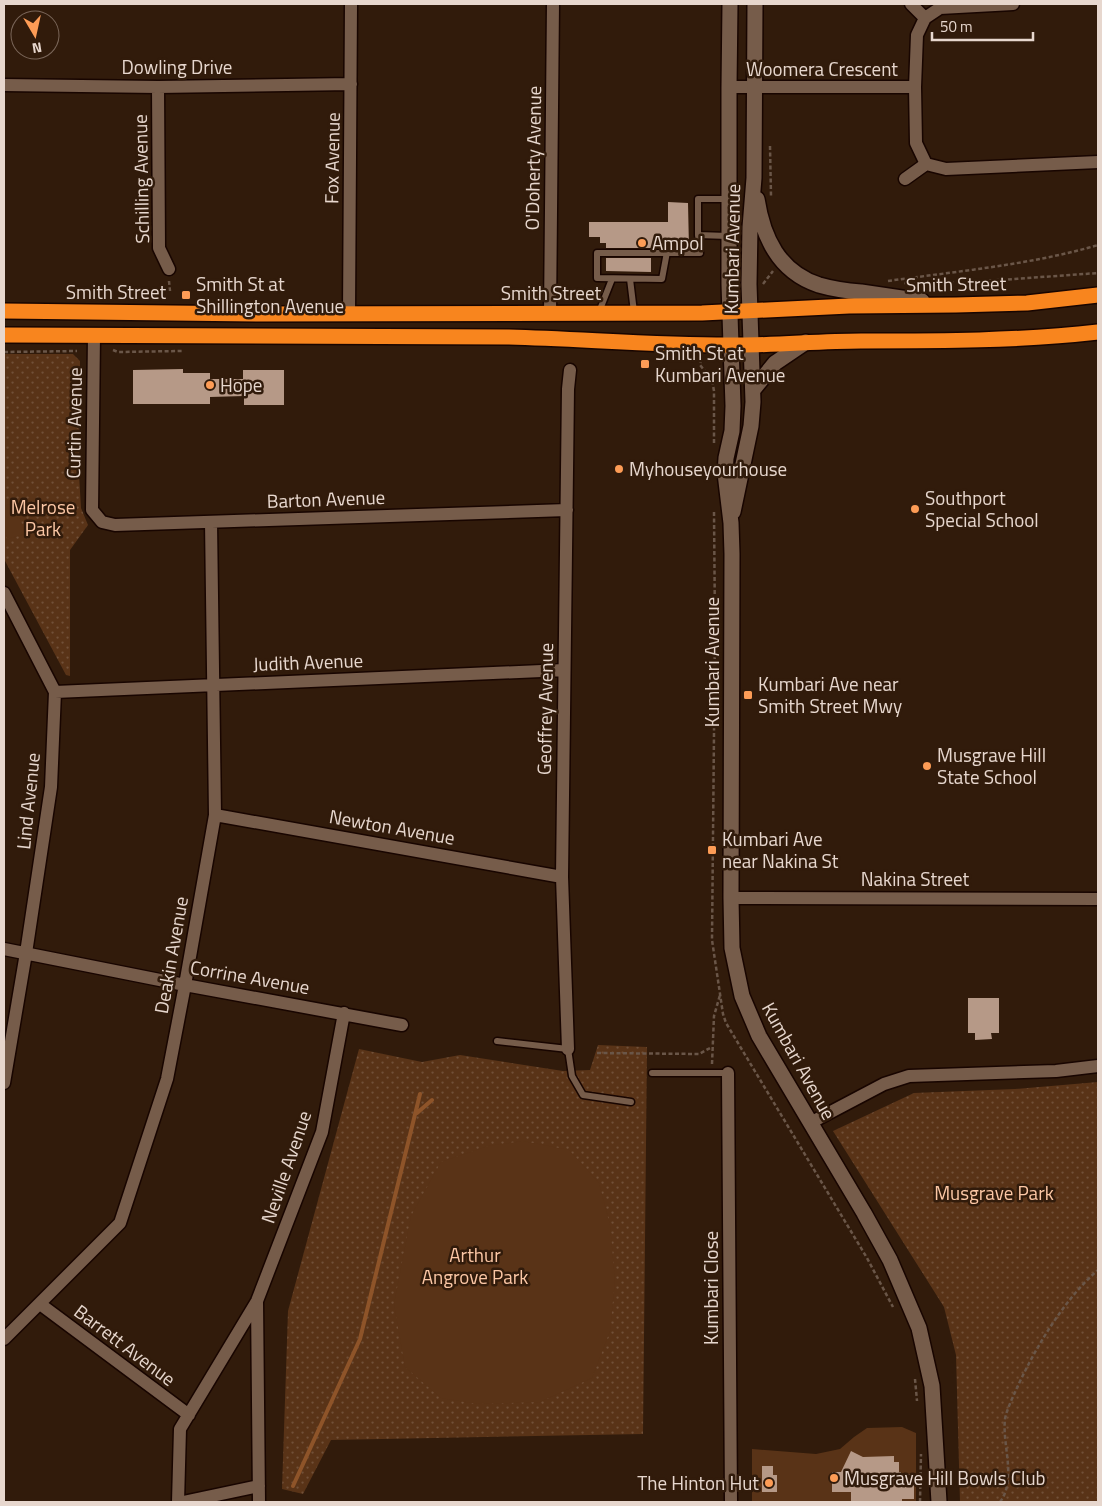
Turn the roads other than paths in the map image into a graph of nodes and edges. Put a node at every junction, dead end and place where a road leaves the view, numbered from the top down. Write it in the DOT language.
graph roads {
  1 [pos="351,4"];
  2 [pos="553,4"];
  3 [pos="730,4"];
  4 [pos="755,4"];
  5 [pos="911,4"];
  6 [pos="1014,4"];
  7 [pos="924,18"];
  8 [pos="351,84"];
  9 [pos="4,86"];
  10 [pos="158,87"];
  11 [pos="729,87"];
  12 [pos="915,87"];
  13 [pos="755,88"];
  14 [pos="1098,162"];
  15 [pos="926,164"];
  16 [pos="754,178"];
  17 [pos="905,179"];
  18 [pos="730,199"];
  19 [pos="698,235"];
  20 [pos="730,236"];
  21 [pos="667,252"];
  22 [pos="169,269"];
  23 [pos="630,278"];
  24 [pos="612,279"];
  25 [pos="1098,295"];
  26 [pos="956,305"];
  27 [pos="750,310"];
  28 [pos="4,311"];
  29 [pos="730,312"];
  30 [pos="349,313"];
  31 [pos="599,313"];
  32 [pos="635,313"];
  33 [pos="550,314"];
  34 [pos="1098,332"];
  35 [pos="4,335"];
  36 [pos="94,336"];
  37 [pos="806,342"];
  38 [pos="730,345"];
  39 [pos="752,345"];
  40 [pos="570,370"];
  41 [pos="753,390"];
  42 [pos="92,510"];
  43 [pos="567,510"];
  44 [pos="211,522"];
  45 [pos="731,523"];
  46 [pos="4,592"];
  47 [pos="564,670"];
  48 [pos="213,685"];
  49 [pos="55,692"];
  50 [pos="215,815"];
  51 [pos="562,877"];
  52 [pos="731,898"];
  53 [pos="1098,898"];
  54 [pos="4,949"];
  55 [pos="26,953"];
  56 [pos="185,985"];
  57 [pos="344,1013"];
  58 [pos="402,1025"];
  59 [pos="497,1041"];
  60 [pos="568,1049"];
  61 [pos="1098,1066"];
  62 [pos="652,1073"];
  63 [pos="728,1073"];
  64 [pos="4,1083"];
  65 [pos="630,1102"];
  66 [pos="810,1123"];
  67 [pos="257,1301"];
  68 [pos="40,1304"];
  69 [pos="4,1339"];
  70 [pos="189,1415"];
  71 [pos="259,1486"];
  72 [pos="178,1502"];
  73 [pos="183,1502"];
  74 [pos="260,1502"];
  75 [pos="730,1502"];
  76 [pos="939,1502"];
  1 -- 8 [label="street, Fox Avenue"];
  2 -- 33 [label="street, O'Doherty Avenue"];
  3 -- 11 [label="main road, Kumbari Avenue"];
  4 -- 13 [label="main road, Kumbari Avenue"];
  5 -- 7 [label="street"];
  6 -- 7 [label="street"];
  7 -- 12 [label="street, Woomera Crescent"];
  8 -- 10 [label="street, Dowling Drive"];
  8 -- 30 [label="street, Fox Avenue"];
  9 -- 10 [label="street, Dowling Drive"];
  10 -- 22 [label="street, Schilling Avenue"];
  11 -- 13 [label="street, Woomera Crescent"];
  11 -- 18 [label="main road, Kumbari Avenue"];
  12 -- 13 [label="street, Woomera Crescent"];
  12 -- 15 [label="street, Woomera Crescent"];
  13 -- 16 [label="main road, Kumbari Avenue"];
  14 -- 15 [label="street"];
  15 -- 17 [label="street"];
  16 -- 26 [label="main road"];
  16 -- 27 [label="main road, Kumbari Avenue"];
  18 -- 19 [label="lane"];
  18 -- 20 [label="main road, Kumbari Avenue"];
  19 -- 20 [label="lane"];
  19 -- 21 [label="lane"];
  20 -- 29 [label="main road, Kumbari Avenue"];
  21 -- 23 [label="lane"];
  21 -- 24 [label="lane"];
  23 -- 24 [label="lane"];
  23 -- 32 [label="lane"];
  24 -- 31 [label="lane"];
  25 -- 26 [label="highway, Smith Street"];
  26 -- 27 [label="highway, Smith Street"];
  27 -- 29 [label="highway, Smith Street"];
  27 -- 39 [label="main road, Kumbari Avenue"];
  28 -- 30 [label="highway, Smith Street"];
  29 -- 32 [label="highway, Smith Street"];
  29 -- 38 [label="main road, Kumbari Avenue"];
  30 -- 33 [label="highway, Smith Street"];
  31 -- 32 [label="highway, Smith Street"];
  31 -- 33 [label="highway, Smith Street"];
  34 -- 37 [label="highway"];
  35 -- 36 [label="highway"];
  36 -- 38 [label="highway"];
  36 -- 42 [label="street, Curtin Avenue"];
  37 -- 39 [label="highway"];
  37 -- 41 [label="main road"];
  38 -- 39 [label="highway"];
  38 -- 45 [label="main road, Kumbari Avenue"];
  39 -- 41 [label="main road, Kumbari Avenue"];
  40 -- 43 [label="street, Geoffrey Avenue"];
  41 -- 45 [label="main road, Kumbari Avenue"];
  42 -- 44 [label="street, Barton Avenue"];
  43 -- 44 [label="street, Barton Avenue"];
  43 -- 47 [label="street, Geoffrey Avenue"];
  44 -- 48 [label="street, Deakin Avenue"];
  45 -- 52 [label="main road, Kumbari Avenue"];
  46 -- 49 [label="street, Lind Avenue"];
  47 -- 48 [label="street, Judith Avenue"];
  47 -- 51 [label="street, Geoffrey Avenue"];
  48 -- 49 [label="street, Judith Avenue"];
  48 -- 50 [label="street, Deakin Avenue"];
  49 -- 55 [label="street, Lind Avenue"];
  50 -- 51 [label="street, Newton Avenue"];
  50 -- 56 [label="street, Deakin Avenue"];
  51 -- 60 [label="street, Geoffrey Avenue"];
  52 -- 53 [label="street, Nakina Street"];
  52 -- 66 [label="main road, Kumbari Avenue"];
  54 -- 55 [label="street, Corrine Avenue"];
  55 -- 56 [label="street, Corrine Avenue"];
  55 -- 64 [label="street, Lind Avenue"];
  56 -- 57 [label="street, Corrine Avenue"];
  56 -- 68 [label="street, Deakin Avenue"];
  57 -- 58 [label="street, Corrine Avenue"];
  57 -- 67 [label="street, Neville Avenue"];
  59 -- 60 [label="lane"];
  60 -- 65 [label="lane"];
  61 -- 66 [label="street"];
  62 -- 63 [label="lane"];
  63 -- 75 [label="street, Kumbari Close"];
  66 -- 76 [label="main road, Kumbari Avenue"];
  67 -- 70 [label="street, Neville Avenue"];
  67 -- 71 [label="street, Neville Avenue"];
  68 -- 69 [label="street, Deakin Avenue"];
  68 -- 70 [label="street, Barrett Avenue"];
  70 -- 72 [label="street, Neville Avenue"];
  71 -- 73 [label="street"];
  71 -- 74 [label="street, Neville Avenue"];
}
